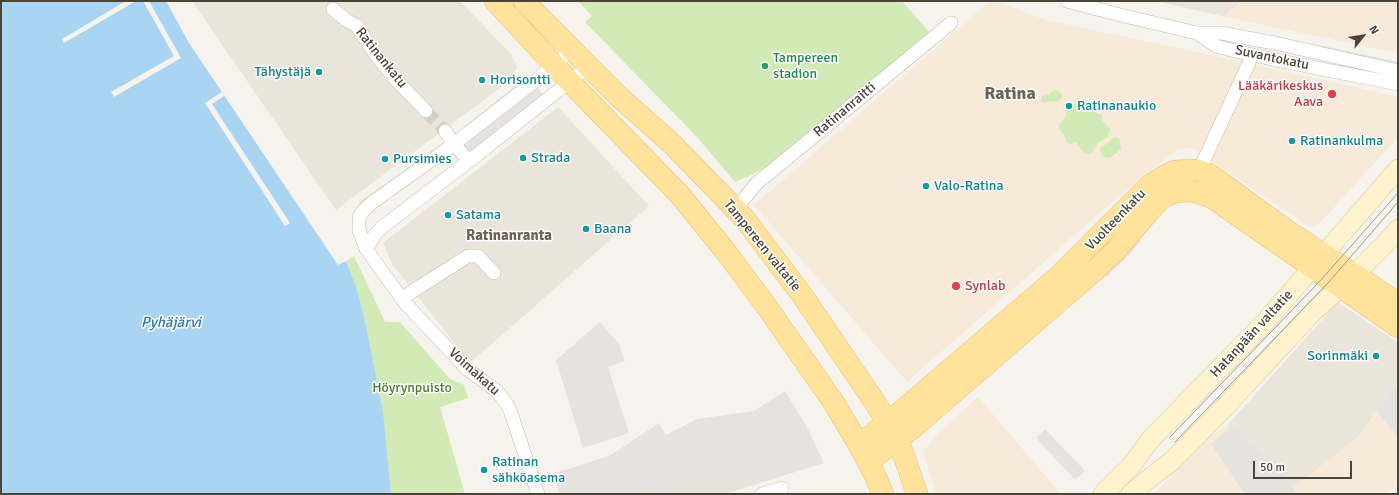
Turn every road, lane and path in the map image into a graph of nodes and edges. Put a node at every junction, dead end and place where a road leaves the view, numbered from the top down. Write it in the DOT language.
graph roads {
  1 [pos="494,1"];
  2 [pos="524,1"];
  3 [pos="1067,1"];
  4 [pos="333,9"];
  5 [pos="951,23"];
  6 [pos="1197,33"];
  7 [pos="571,50"];
  8 [pos="1249,63"];
  9 [pos="554,66"];
  10 [pos="588,67"];
  11 [pos="1398,71"];
  12 [pos="570,82"];
  13 [pos="1398,84"];
  14 [pos="426,111"];
  15 [pos="445,131"];
  16 [pos="454,144"];
  17 [pos="469,161"];
  18 [pos="1203,162"];
  19 [pos="1398,169"];
  20 [pos="743,200"];
  21 [pos="1398,229"];
  22 [pos="366,249"];
  23 [pos="1319,261"];
  24 [pos="494,273"];
  25 [pos="1355,274"];
  26 [pos="1341,288"];
  27 [pos="402,298"];
  28 [pos="1398,303"];
  29 [pos="1398,327"];
  30 [pos="887,422"];
  31 [pos="897,441"];
  32 [pos="864,453"];
  33 [pos="782,488"];
  34 [pos="538,494"];
  35 [pos="762,494"];
  36 [pos="882,494"];
  37 [pos="917,494"];
  38 [pos="1102,494"];
  39 [pos="1131,494"];
  1 -- 9 [label="main road"];
  2 -- 7 [label="main road, Tampereen valtatie"];
  3 -- 6 [label="street, Suvantokatu"];
  4 -- 14 [label="street, Ratinankatu"];
  5 -- 20 [label="street, Ratinanraitti"];
  6 -- 11 [label="street, Suvantokatu"];
  6 -- 13 [label="street, Suvantokatu"];
  7 -- 9 [label="street, Voimakatu"];
  7 -- 10 [label="main road, Tampereen valtatie"];
  8 -- 18 [label="street"];
  9 -- 12 [label="main road"];
  9 -- 16 [label="street, Voimakatu"];
  10 -- 12 [label="street"];
  10 -- 30 [label="main road, Tampereen valtatie"];
  12 -- 17 [label="street"];
  12 -- 32 [label="main road"];
  15 -- 16 [label="street"];
  16 -- 17 [label="street"];
  16 -- 22 [label="street, Voimakatu"];
  17 -- 22 [label="street"];
  19 -- 23 [label="main road, Hatanpään valtatie"];
  21 -- 25 [label="main road"];
  22 -- 27 [label="street, Voimakatu"];
  23 -- 25 [label="main road, Vuolteenkatu"];
  23 -- 26 [label="main road, Vuolteenkatu"];
  23 -- 30 [label="main road, Vuolteenkatu"];
  23 -- 31 [label="main road, Vuolteenkatu"];
  23 -- 38 [label="main road, Hatanpään valtatie"];
  24 -- 27 [label="street"];
  25 -- 26 [label="main road"];
  25 -- 28 [label="main road, Vuolteenkatu"];
  26 -- 29 [label="main road, Vuolteenkatu"];
  26 -- 39 [label="main road"];
  27 -- 34 [label="street, Voimakatu"];
  30 -- 31 [label="main road, Tampereen valtatie"];
  30 -- 32 [label="main road, Vuolteenkatu"];
  31 -- 32 [label="main road, Vuolteenkatu"];
  31 -- 37 [label="main road, Tampereen valtatie"];
  32 -- 36 [label="main road"];
  33 -- 35 [label="street"];
}
